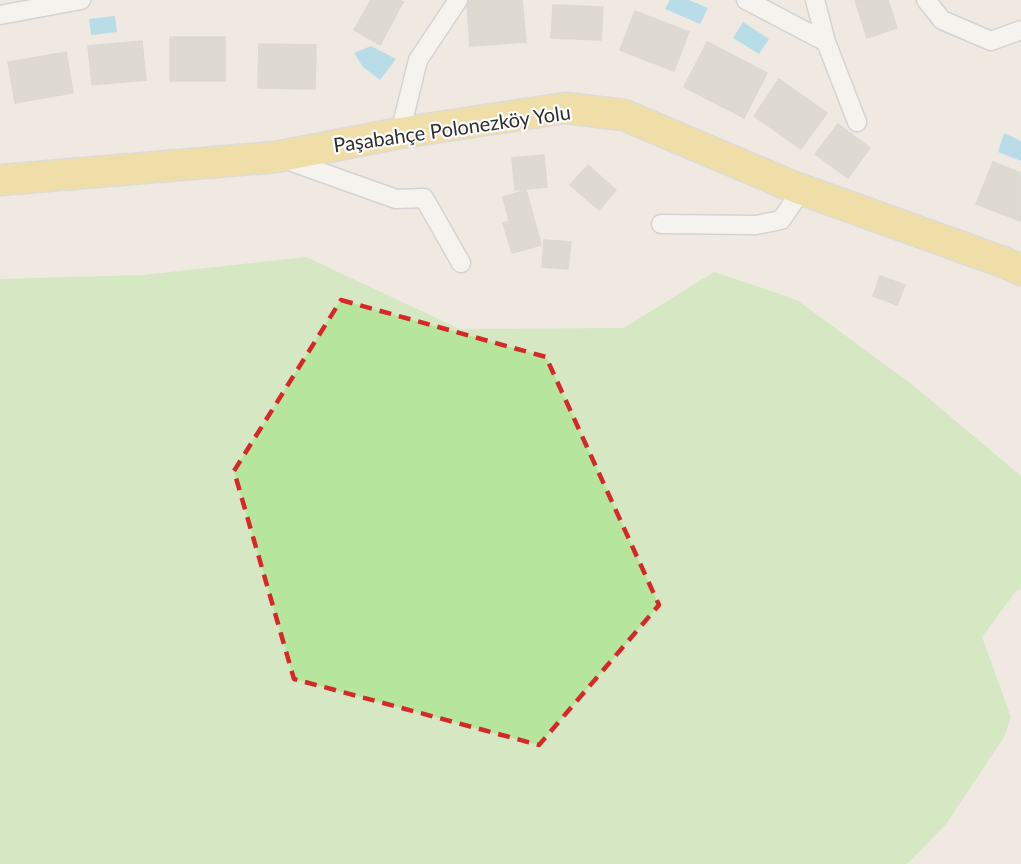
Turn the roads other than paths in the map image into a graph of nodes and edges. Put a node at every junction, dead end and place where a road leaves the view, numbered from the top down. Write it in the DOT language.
graph roads {
  1 [pos="81,0"];
  2 [pos="458,0"];
  3 [pos="746,0"];
  4 [pos="815,0"];
  5 [pos="926,0"];
  6 [pos="0,15"];
  7 [pos="1021,30"];
  8 [pos="826,42"];
  9 [pos="857,122"];
  10 [pos="400,133"];
  11 [pos="276,157"];
  12 [pos="0,180"];
  13 [pos="802,190"];
  14 [pos="662,224"];
  15 [pos="461,263"];
  16 [pos="1021,270"];
  1 -- 6 [label="street"];
  2 -- 10 [label="street"];
  3 -- 8 [label="street"];
  4 -- 8 [label="street"];
  5 -- 7 [label="street"];
  8 -- 9 [label="street"];
  10 -- 11 [label="main road, Paşabahçe Polonezköy Yolu"];
  10 -- 13 [label="main road, Paşabahçe Polonezköy Yolu"];
  11 -- 12 [label="main road, Paşabahçe Polonezköy Yolu"];
  11 -- 15 [label="street"];
  13 -- 14 [label="street"];
  13 -- 16 [label="main road, Paşabahçe Polonezköy Yolu"];
}
